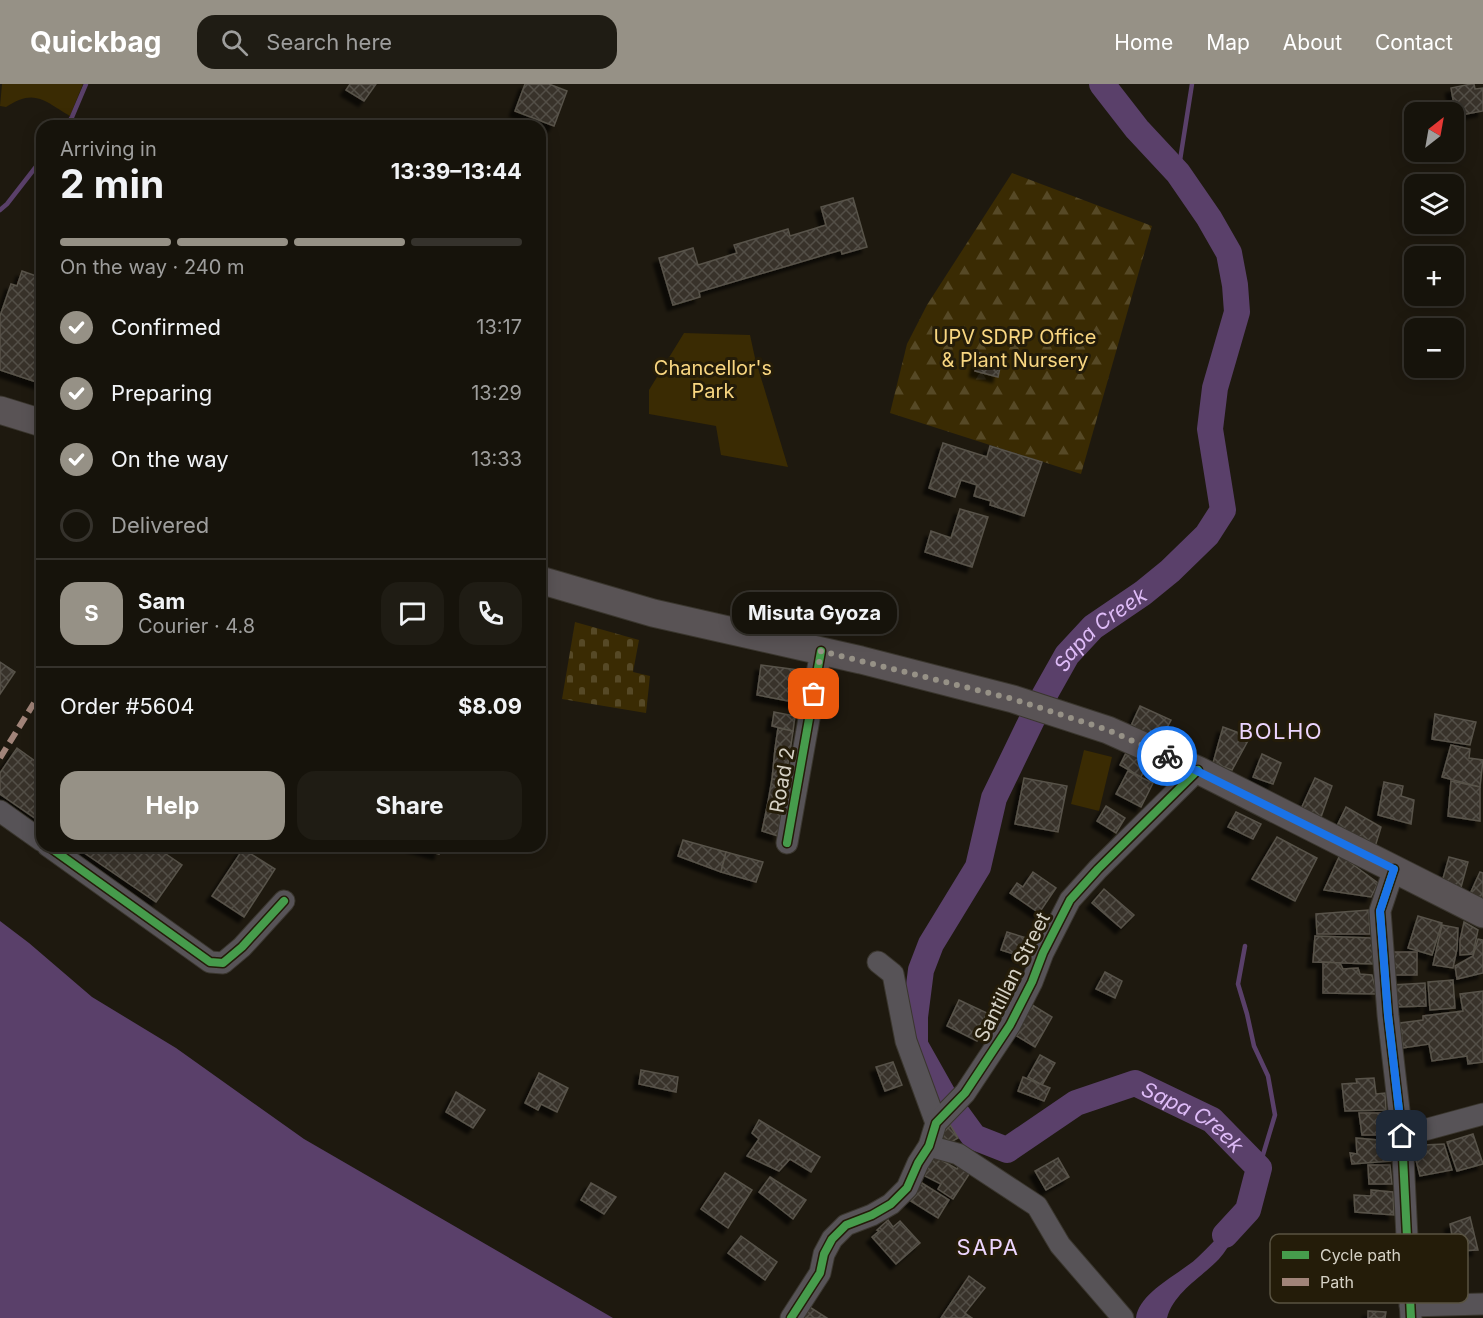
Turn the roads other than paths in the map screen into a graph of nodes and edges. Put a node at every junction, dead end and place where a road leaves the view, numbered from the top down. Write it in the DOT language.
graph roads {
  1 [pos="0,410"];
  2 [pos="36,421"];
  3 [pos="546,582"];
  4 [pos="819,651"];
  5 [pos="1198,770"];
  6 [pos="0,811"];
  7 [pos="36,838"];
  8 [pos="787,843"];
  9 [pos="56,852"];
  10 [pos="1394,869"];
  11 [pos="284,901"];
  12 [pos="1483,914"];
  13 [pos="878,962"];
  14 [pos="1483,1114"];
  15 [pos="936,1123"];
  16 [pos="1402,1136"];
  17 [pos="929,1146"];
  18 [pos="1407,1234"];
  19 [pos="1483,1304"];
  20 [pos="1411,1312"];
  21 [pos="791,1318"];
  22 [pos="1123,1318"];
  1 -- 2 [label="main road"];
  3 -- 4 [label="main road"];
  4 -- 5 [label="main road"];
  4 -- 8 [label="street, Road 2"];
  5 -- 10 [label="main road"];
  5 -- 15 [label="street, Santillan Street"];
  6 -- 7 [label="street"];
  9 -- 11 [label="street"];
  10 -- 12 [label="main road"];
  10 -- 16 [label="street"];
  13 -- 15 [label="street"];
  14 -- 16 [label="street"];
  15 -- 17 [label="street, Santillan Street"];
  16 -- 18 [label="street"];
  17 -- 21 [label="street, Santillan Street"];
  17 -- 22 [label="street"];
  19 -- 20 [label="street"];
}
